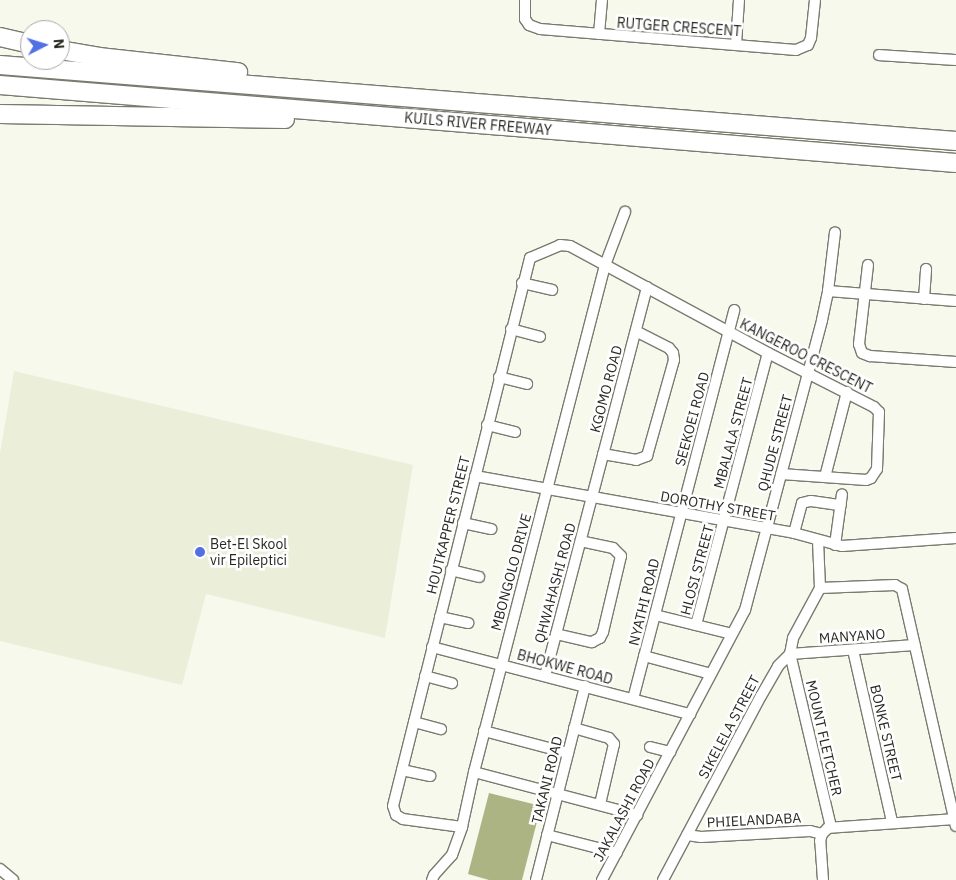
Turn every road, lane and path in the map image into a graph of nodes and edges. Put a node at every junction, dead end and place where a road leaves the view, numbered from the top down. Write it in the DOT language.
graph roads {
  1 [pos="525,0"];
  2 [pos="602,0"];
  3 [pos="739,0"];
  4 [pos="815,0"];
  5 [pos="599,34"];
  6 [pos="0,37"];
  7 [pos="20,42"];
  8 [pos="736,45"];
  9 [pos="70,51"];
  10 [pos="879,55"];
  11 [pos="956,60"];
  12 [pos="0,65"];
  13 [pos="0,85"];
  14 [pos="366,94"];
  15 [pos="0,114"];
  16 [pos="362,114"];
  17 [pos="956,141"];
  18 [pos="956,163"];
  19 [pos="625,212"];
  20 [pos="835,232"];
  21 [pos="606,265"];
  22 [pos="868,265"];
  23 [pos="926,269"];
  24 [pos="522,283"];
  25 [pos="647,287"];
  26 [pos="552,290"];
  27 [pos="828,291"];
  28 [pos="865,294"];
  29 [pos="924,299"];
  30 [pos="956,301"];
  31 [pos="734,310"];
  32 [pos="511,330"];
  33 [pos="636,331"];
  34 [pos="728,331"];
  35 [pos="540,337"];
  36 [pos="768,353"];
  37 [pos="956,362"];
  38 [pos="808,373"];
  39 [pos="499,377"];
  40 [pos="527,384"];
  41 [pos="847,392"];
  42 [pos="487,425"];
  43 [pos="516,432"];
  44 [pos="603,454"];
  45 [pos="782,474"];
  46 [pos="475,476"];
  47 [pos="825,477"];
  48 [pos="547,490"];
  49 [pos="842,494"];
  50 [pos="592,498"];
  51 [pos="841,505"];
  52 [pos="681,513"];
  53 [pos="724,521"];
  54 [pos="463,523"];
  55 [pos="767,529"];
  56 [pos="491,530"];
  57 [pos="794,533"];
  58 [pos="956,538"];
  59 [pos="818,540"];
  60 [pos="581,541"];
  61 [pos="836,545"];
  62 [pos="451,570"];
  63 [pos="479,577"];
  64 [pos="820,588"];
  65 [pos="655,615"];
  66 [pos="440,616"];
  67 [pos="468,623"];
  68 [pos="696,625"];
  69 [pos="556,634"];
  70 [pos="732,634"];
  71 [pos="432,646"];
  72 [pos="916,646"];
  73 [pos="853,650"];
  74 [pos="790,654"];
  75 [pos="644,656"];
  76 [pos="502,664"];
  77 [pos="711,674"];
  78 [pos="425,676"];
  79 [pos="545,676"];
  80 [pos="452,683"];
  81 [pos="586,686"];
  82 [pos="633,699"];
  83 [pos="690,714"];
  84 [pos="414,722"];
  85 [pos="574,728"];
  86 [pos="441,729"];
  87 [pos="484,731"];
  88 [pos="650,747"];
  89 [pos="670,752"];
  90 [pos="568,753"];
  91 [pos="402,770"];
  92 [pos="474,772"];
  93 [pos="430,776"];
  94 [pos="558,793"];
  95 [pos="600,804"];
  96 [pos="637,815"];
  97 [pos="955,821"];
  98 [pos="892,822"];
  99 [pos="462,827"];
  100 [pos="831,827"];
  101 [pos="822,834"];
  102 [pos="547,835"];
  103 [pos="687,836"];
  104 [pos="617,853"];
  105 [pos="0,869"];
  106 [pos="536,878"];
  107 [pos="13,880"];
  108 [pos="432,880"];
  109 [pos="548,880"];
  110 [pos="602,880"];
  111 [pos="663,880"];
  112 [pos="823,880"];
  1 -- 5 [label="street, RUTGER CRESCENT"];
  2 -- 5 [label="street"];
  3 -- 8 [label="street"];
  4 -- 8 [label="street, RUTGER CRESCENT"];
  5 -- 8 [label="street, RUTGER CRESCENT"];
  6 -- 7 [label="highway"];
  9 -- 14 [label="highway"];
  10 -- 11 [label="street"];
  12 -- 14 [label="highway, KUILS RIVER FREEWAY"];
  13 -- 16 [label="highway, KUILS RIVER FREEWAY"];
  14 -- 17 [label="highway, KUILS RIVER FREEWAY"];
  15 -- 16 [label="highway"];
  16 -- 18 [label="highway, KUILS RIVER FREEWAY"];
  19 -- 21 [label="street, MBONGOLO DRIVE"];
  20 -- 27 [label="street, QHUDE STREET"];
  21 -- 24 [label="street, HOUTKAPPER STREET"];
  21 -- 25 [label="street, KANGEROO CRESCENT"];
  21 -- 48 [label="street, MBONGOLO DRIVE"];
  22 -- 28 [label="street"];
  23 -- 29 [label="street"];
  24 -- 26 [label="street"];
  24 -- 32 [label="street, HOUTKAPPER STREET"];
  25 -- 33 [label="street, KGOMO ROAD"];
  25 -- 34 [label="street, KANGEROO CRESCENT"];
  27 -- 28 [label="street"];
  27 -- 38 [label="street, QHUDE STREET"];
  28 -- 29 [label="street"];
  28 -- 37 [label="street"];
  29 -- 30 [label="street"];
  31 -- 34 [label="street, SEEKOEI ROAD"];
  32 -- 35 [label="street"];
  32 -- 39 [label="street, HOUTKAPPER STREET"];
  33 -- 44 [label="street, KGOMO ROAD"];
  33 -- 44 [label="street"];
  34 -- 36 [label="street, KANGEROO CRESCENT"];
  34 -- 52 [label="street, SEEKOEI ROAD"];
  36 -- 38 [label="street, KANGEROO CRESCENT"];
  36 -- 53 [label="street, MBALALA STREET"];
  38 -- 41 [label="street, KANGEROO CRESCENT"];
  38 -- 45 [label="street, QHUDE STREET"];
  39 -- 40 [label="street"];
  39 -- 42 [label="street, HOUTKAPPER STREET"];
  41 -- 47 [label="street"];
  41 -- 47 [label="street, KANGEROO CRESCENT"];
  42 -- 43 [label="street"];
  42 -- 46 [label="street, HOUTKAPPER STREET"];
  44 -- 50 [label="street, KGOMO ROAD"];
  45 -- 47 [label="street, KANGEROO CRESCENT"];
  45 -- 55 [label="street, QHUDE STREET"];
  46 -- 48 [label="street, DOROTHY STREET"];
  46 -- 54 [label="street, HOUTKAPPER STREET"];
  48 -- 50 [label="street, DOROTHY STREET"];
  48 -- 76 [label="street, MBONGOLO DRIVE"];
  49 -- 51 [label="street"];
  50 -- 52 [label="street, DOROTHY STREET"];
  50 -- 60 [label="street, QHWAHASHI ROAD"];
  51 -- 57 [label="street"];
  51 -- 61 [label="street"];
  52 -- 53 [label="street, DOROTHY STREET"];
  52 -- 65 [label="street, NYATHI ROAD"];
  53 -- 55 [label="street, DOROTHY STREET"];
  53 -- 68 [label="street, HLOSI STREET"];
  54 -- 56 [label="street"];
  54 -- 62 [label="street, HOUTKAPPER STREET"];
  55 -- 57 [label="street, DOROTHY STREET"];
  55 -- 70 [label="street, QHUDE STREET"];
  57 -- 59 [label="street, DOROTHY STREET"];
  58 -- 61 [label="street, DOROTHY STREET"];
  59 -- 61 [label="street, DOROTHY STREET"];
  59 -- 64 [label="street"];
  60 -- 69 [label="street, QHWAHASHI ROAD"];
  60 -- 69 [label="street"];
  62 -- 63 [label="street"];
  62 -- 66 [label="street, HOUTKAPPER STREET"];
  64 -- 72 [label="street"];
  64 -- 74 [label="street, SIKELELA STREET"];
  65 -- 68 [label="street"];
  65 -- 75 [label="street, NYATHI ROAD"];
  66 -- 67 [label="street"];
  66 -- 71 [label="street, HOUTKAPPER STREET"];
  68 -- 70 [label="street"];
  69 -- 79 [label="street, QHWAHASHI ROAD"];
  70 -- 77 [label="street, QHUDE STREET"];
  71 -- 76 [label="street, BHOKWE ROAD"];
  71 -- 78 [label="street, HOUTKAPPER STREET"];
  72 -- 73 [label="street, MANYANO"];
  72 -- 97 [label="street"];
  73 -- 74 [label="street, MANYANO"];
  73 -- 98 [label="street, BONKE STREET"];
  74 -- 100 [label="street, MOUNT FLETCHER"];
  74 -- 103 [label="street, SIKELELA STREET"];
  75 -- 77 [label="street"];
  75 -- 82 [label="street, NYATHI ROAD"];
  76 -- 79 [label="street, BHOKWE ROAD"];
  76 -- 87 [label="street, MBONGOLO DRIVE"];
  77 -- 83 [label="street, QHUDE STREET"];
  78 -- 80 [label="street"];
  78 -- 84 [label="street, HOUTKAPPER STREET"];
  79 -- 81 [label="street, BHOKWE ROAD"];
  81 -- 82 [label="street, BHOKWE ROAD"];
  81 -- 85 [label="street, TAKANI ROAD"];
  82 -- 83 [label="street, BHOKWE ROAD"];
  83 -- 89 [label="street, JAKALASHI ROAD"];
  84 -- 86 [label="street"];
  84 -- 91 [label="street, HOUTKAPPER STREET"];
  85 -- 90 [label="street, TAKANI ROAD"];
  85 -- 95 [label="street"];
  87 -- 90 [label="street"];
  87 -- 92 [label="street, MBONGOLO DRIVE"];
  88 -- 89 [label="street, JAKALASHI ROAD"];
  89 -- 96 [label="street, JAKALASHI ROAD"];
  90 -- 94 [label="street, TAKANI ROAD"];
  91 -- 93 [label="street"];
  91 -- 99 [label="street, HOUTKAPPER STREET"];
  92 -- 94 [label="street"];
  92 -- 99 [label="street, MBONGOLO DRIVE"];
  94 -- 95 [label="street"];
  94 -- 102 [label="street, TAKANI ROAD"];
  95 -- 96 [label="street"];
  96 -- 104 [label="street, JAKALASHI ROAD"];
  97 -- 98 [label="street"];
  98 -- 100 [label="street"];
  99 -- 108 [label="street, MBONGOLO DRIVE"];
  100 -- 101 [label="street"];
  101 -- 103 [label="street, PHIELANDABA"];
  101 -- 112 [label="street"];
  102 -- 104 [label="street"];
  102 -- 106 [label="street, TAKANI ROAD"];
  103 -- 111 [label="street, SIKELELA STREET"];
  104 -- 110 [label="street, JAKALASHI ROAD"];
  105 -- 107 [label="street"];
  106 -- 109 [label="street"];
}
